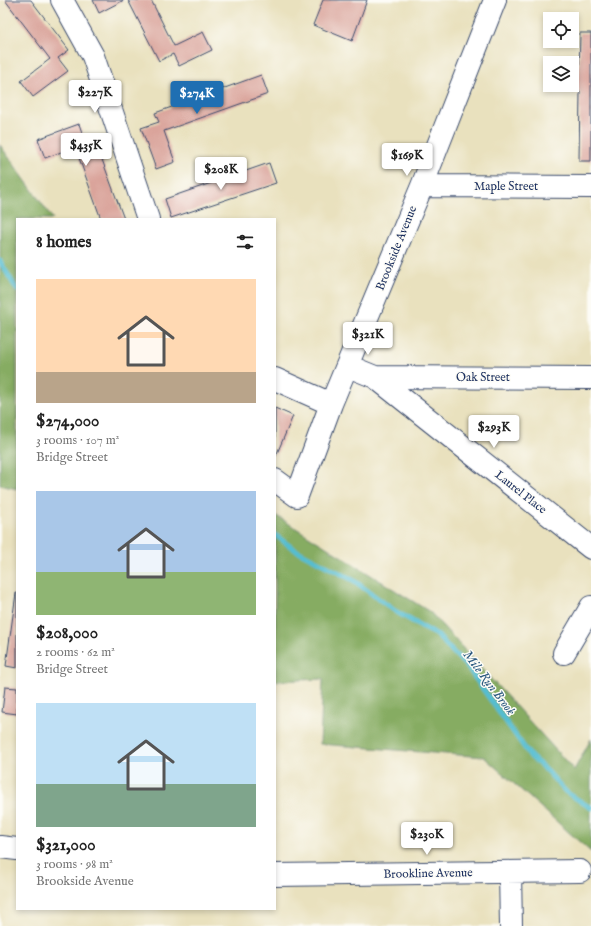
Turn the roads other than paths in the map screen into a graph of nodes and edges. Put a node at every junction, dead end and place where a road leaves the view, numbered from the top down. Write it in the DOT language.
graph roads {
  1 [pos="62,0"];
  2 [pos="495,0"];
  3 [pos="422,186"];
  4 [pos="591,187"];
  5 [pos="148,218"];
  6 [pos="348,366"];
  7 [pos="375,377"];
  8 [pos="591,378"];
  9 [pos="276,379"];
  10 [pos="331,404"];
  11 [pos="276,481"];
  12 [pos="591,548"];
  13 [pos="591,607"];
  14 [pos="564,653"];
  15 [pos="0,847"];
  16 [pos="16,849"];
  17 [pos="580,871"];
  18 [pos="510,872"];
  19 [pos="276,875"];
  20 [pos="511,926"];
  1 -- 5 [label="street"];
  2 -- 3 [label="street, Brookside Avenue"];
  3 -- 4 [label="street, Maple Street"];
  3 -- 6 [label="street, Brookside Avenue"];
  6 -- 7 [label="street"];
  6 -- 10 [label="street, Brookside Avenue"];
  7 -- 8 [label="street, Oak Street"];
  7 -- 12 [label="street, Laurel Place"];
  9 -- 10 [label="street"];
  10 -- 11 [label="street, Brookside Avenue"];
  13 -- 14 [label="street"];
  15 -- 16 [label="street"];
  17 -- 18 [label="street, Brookline Avenue"];
  18 -- 19 [label="street, Brookline Avenue"];
  18 -- 20 [label="street"];
}
